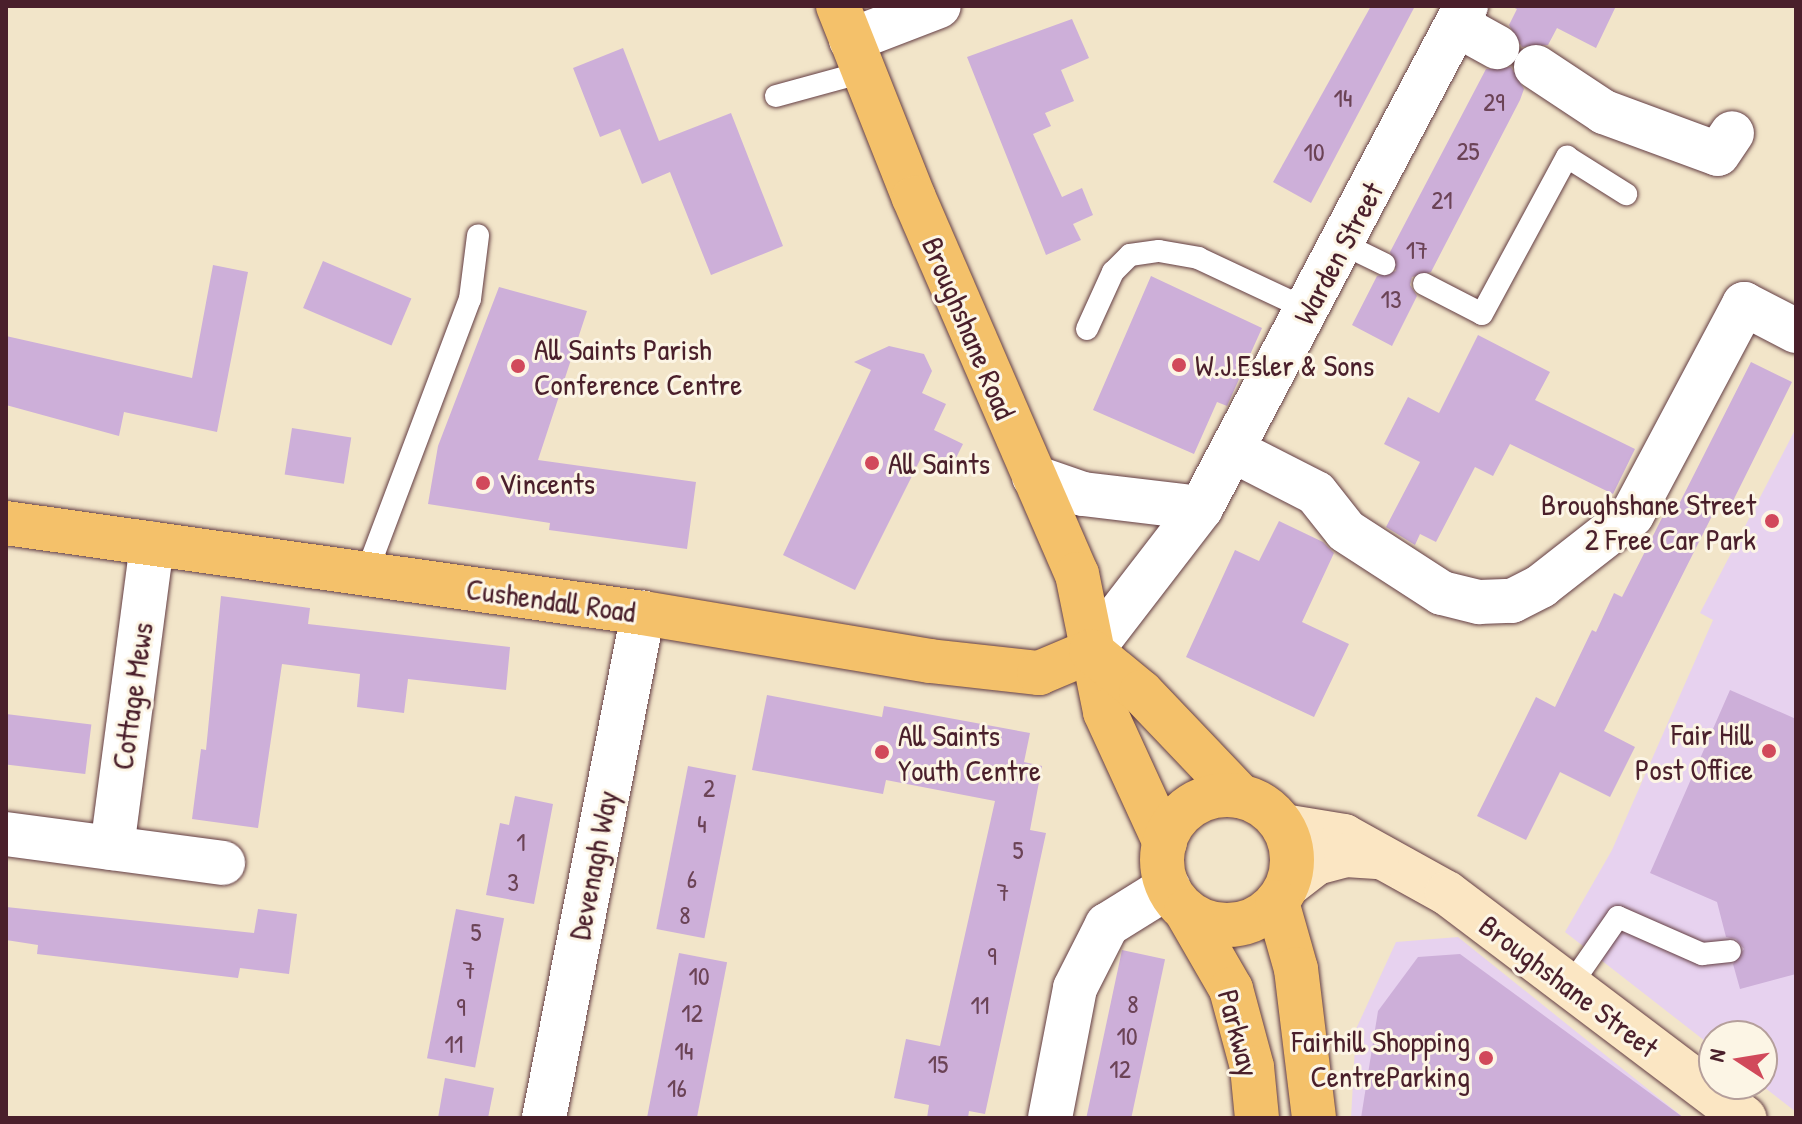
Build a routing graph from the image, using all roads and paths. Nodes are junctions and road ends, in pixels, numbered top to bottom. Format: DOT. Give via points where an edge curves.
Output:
graph roads {
  1 [pos="939,6"];
  2 [pos="1461,15"];
  3 [pos="851,39"];
  4 [pos="1497,47"];
  5 [pos="1536,67"];
  6 [pos="776,96"];
  7 [pos="1732,133"];
  8 [pos="1626,194"];
  9 [pos="478,236"];
  10 [pos="1343,244"];
  11 [pos="1384,264"];
  12 [pos="1424,284"];
  13 [pos="1309,310"];
  14 [pos="1087,329"];
  15 [pos="1796,331"];
  16 [pos="1234,451"];
  17 [pos="1034,477"];
  18 [pos="1201,508"];
  19 [pos="6,523"];
  20 [pos="152,544"];
  21 [pos="366,574"];
  22 [pos="643,613"];
  23 [pos="1091,651"];
  24 [pos="1240,796"];
  25 [pos="1283,826"];
  26 [pos="6,834"];
  27 [pos="1165,843"];
  28 [pos="112,848"];
  29 [pos="1391,858"];
  30 [pos="223,863"];
  31 [pos="1283,893"];
  32 [pos="1177,899"];
  33 [pos="1730,951"];
  34 [pos="1570,986"];
  35 [pos="544,1118"];
  36 [pos="1050,1118"];
  37 [pos="1257,1118"];
  38 [pos="1314,1118"];
  39 [pos="1744,1118"];
  1 -- 3 [label="street"];
  2 -- 4 [label="street"];
  2 -- 10 [label="street, Warden Street"];
  3 -- 6 [label="lane"];
  3 -- 17 [label="main road, Broughshane Road"];
  5 -- 7 [label="street" via="1604,112 1718,154"];
  8 -- 12 [label="lane" via="1567,157 1482,314"];
  9 -- 21 [label="lane" via="470,299"];
  10 -- 11 [label="lane"];
  10 -- 13 [label="street, Warden Street"];
  13 -- 14 [label="lane" via="1198,258 1159,251 1130,255 1113,272"];
  13 -- 16 [label="street, Warden Street"];
  15 -- 16 [label="street" via="1744,304 1632,515 1541,586 1512,601 1479,602 1442,593 1346,531 1316,493"];
  16 -- 18 [label="street, Warden Street"];
  17 -- 18 [label="street" via="1083,494"];
  17 -- 23 [label="main road, Broughshane Road" via="1077,574"];
  18 -- 23 [label="street, Warden Street"];
  19 -- 20 [label="main road, Cushendall Road"];
  20 -- 21 [label="main road, Cushendall Road"];
  20 -- 28 [label="street, Cottage Mews"];
  21 -- 22 [label="main road, Cushendall Road"];
  22 -- 23 [label="main road, Cushendall Road" via="930,661 1039,673"];
  22 -- 35 [label="street, Devenagh Way"];
  23 -- 24 [label="main road" via="1141,692"];
  23 -- 27 [label="main road, Broughshane Road" via="1105,712"];
  24 -- 25 [label="main road" via="1271,812"];
  24 -- 27 [label="main road" via="1203,800 1186,810"];
  25 -- 29 [label="street, Broughshane Street" via="1344,836"];
  25 -- 31 [label="main road" via="1292,865"];
  26 -- 28 [label="street"];
  27 -- 32 [label="main road" via="1162,862"];
  28 -- 30 [label="street"];
  29 -- 31 [label="street, Broughshane Street" via="1346,855 1316,863"];
  29 -- 34 [label="street, Broughshane Street" via="1447,893"];
  31 -- 32 [label="main road" via="1243,924 1223,925"];
  31 -- 38 [label="main road, Parkway"];
  32 -- 36 [label="street" via="1107,925 1075,988"];
  32 -- 37 [label="main road, Parkway" via="1231,989 1252,1067"];
  33 -- 34 [label="lane" via="1702,954 1618,917"];
  34 -- 39 [label="street, Broughshane Street"];
}
